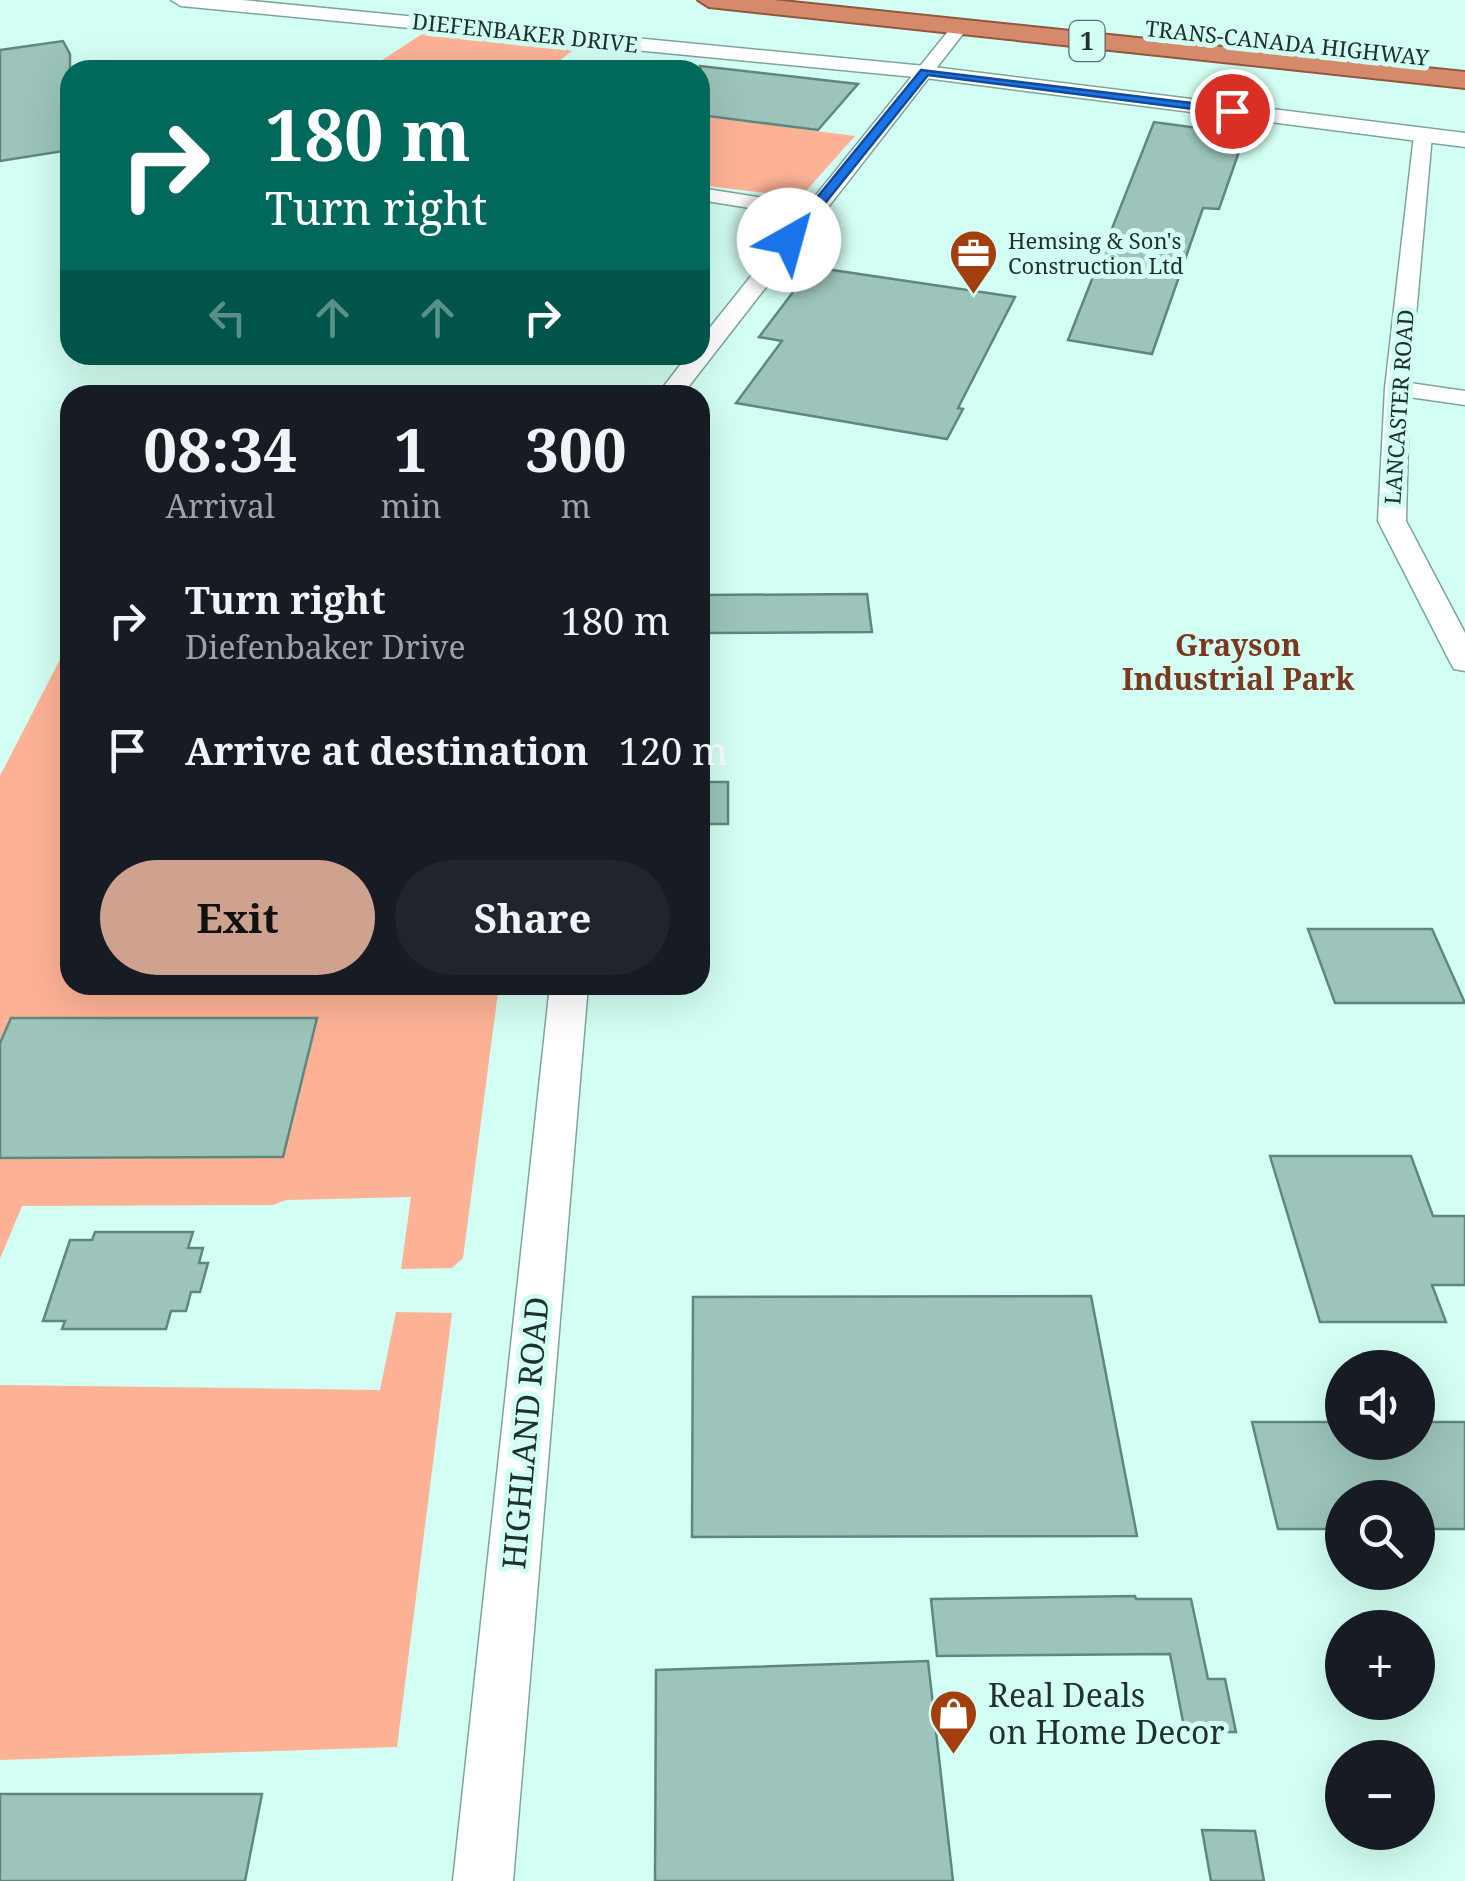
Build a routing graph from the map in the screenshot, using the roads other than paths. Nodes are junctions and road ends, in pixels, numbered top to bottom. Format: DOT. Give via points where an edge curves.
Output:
graph roads {
  1 [pos="181,0"];
  2 [pos="709,0"];
  3 [pos="870,0"];
  4 [pos="960,27"];
  5 [pos="1465,61"];
  6 [pos="925,72"];
  7 [pos="1465,80"];
  8 [pos="1423,135"];
  9 [pos="1465,140"];
  10 [pos="710,196"];
  11 [pos="811,212"];
  12 [pos="710,342"];
  13 [pos="692,365"];
  14 [pos="677,385"];
  15 [pos="1397,388"];
  16 [pos="1465,398"];
  17 [pos="1465,662"];
  18 [pos="568,995"];
  19 [pos="483,1881"];
  1 -- 6 [label="street, DIEFENBAKER DRIVE"];
  2 -- 4 [label="highway, TRANS-CANADA HIGHWAY / 1"];
  3 -- 5 [label="highway, TRANS-CANADA HIGHWAY / 1"];
  4 -- 6 [label="street"];
  4 -- 7 [label="highway, TRANS-CANADA HIGHWAY / 1"];
  6 -- 8 [label="street, DIEFENBAKER DRIVE"];
  6 -- 11 [label="street"];
  8 -- 9 [label="street, DIEFENBAKER DRIVE"];
  8 -- 15 [label="street, LANCASTER ROAD"];
  10 -- 11 [label="street"];
  11 -- 12 [label="street"];
  13 -- 14 [label="street"];
  15 -- 16 [label="street"];
  15 -- 17 [label="street, LANCASTER ROAD" via="1392,521"];
  18 -- 19 [label="street, HIGHLAND ROAD"];
}
